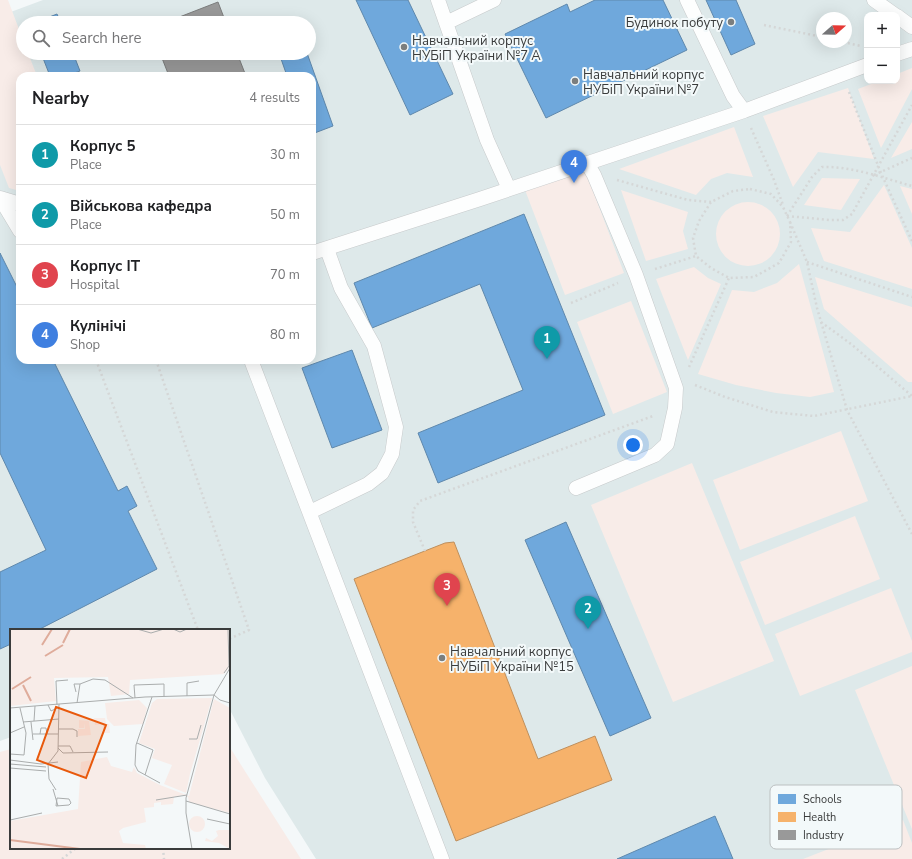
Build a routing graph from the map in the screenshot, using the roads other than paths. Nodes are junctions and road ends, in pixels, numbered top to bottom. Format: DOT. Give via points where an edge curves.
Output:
graph roads {
  1 [pos="438,0"];
  2 [pos="494,0"];
  3 [pos="687,0"];
  4 [pos="874,0"];
  5 [pos="890,12"];
  6 [pos="900,19"];
  7 [pos="446,24"];
  8 [pos="912,27"];
  9 [pos="912,49"];
  10 [pos="900,53"];
  11 [pos="864,67"];
  12 [pos="744,111"];
  13 [pos="590,169"];
  14 [pos="509,189"];
  15 [pos="16,203"];
  16 [pos="16,224"];
  17 [pos="327,249"];
  18 [pos="316,253"];
  19 [pos="253,364"];
  20 [pos="576,488"];
  21 [pos="310,512"];
  22 [pos="442,859"];
  1 -- 7 [label="lane"];
  2 -- 7 [label="lane"];
  3 -- 12 [label="lane" via="733,96"];
  4 -- 5 [label="lane"];
  6 -- 8 [label="lane"];
  7 -- 14 [label="lane" via="487,140"];
  9 -- 10 [label="lane"];
  11 -- 12 [label="lane"];
  12 -- 13 [label="lane"];
  13 -- 14 [label="lane"];
  13 -- 20 [label="lane" via="679,384 667,444 655,455"];
  14 -- 17 [label="lane"];
  15 -- 16 [label="lane" via="0,198"];
  17 -- 18 [label="lane"];
  17 -- 21 [label="lane" via="341,288 374,346 396,427 392,454 382,473 368,484"];
  19 -- 21 [label="lane"];
  21 -- 22 [label="lane"];
}
